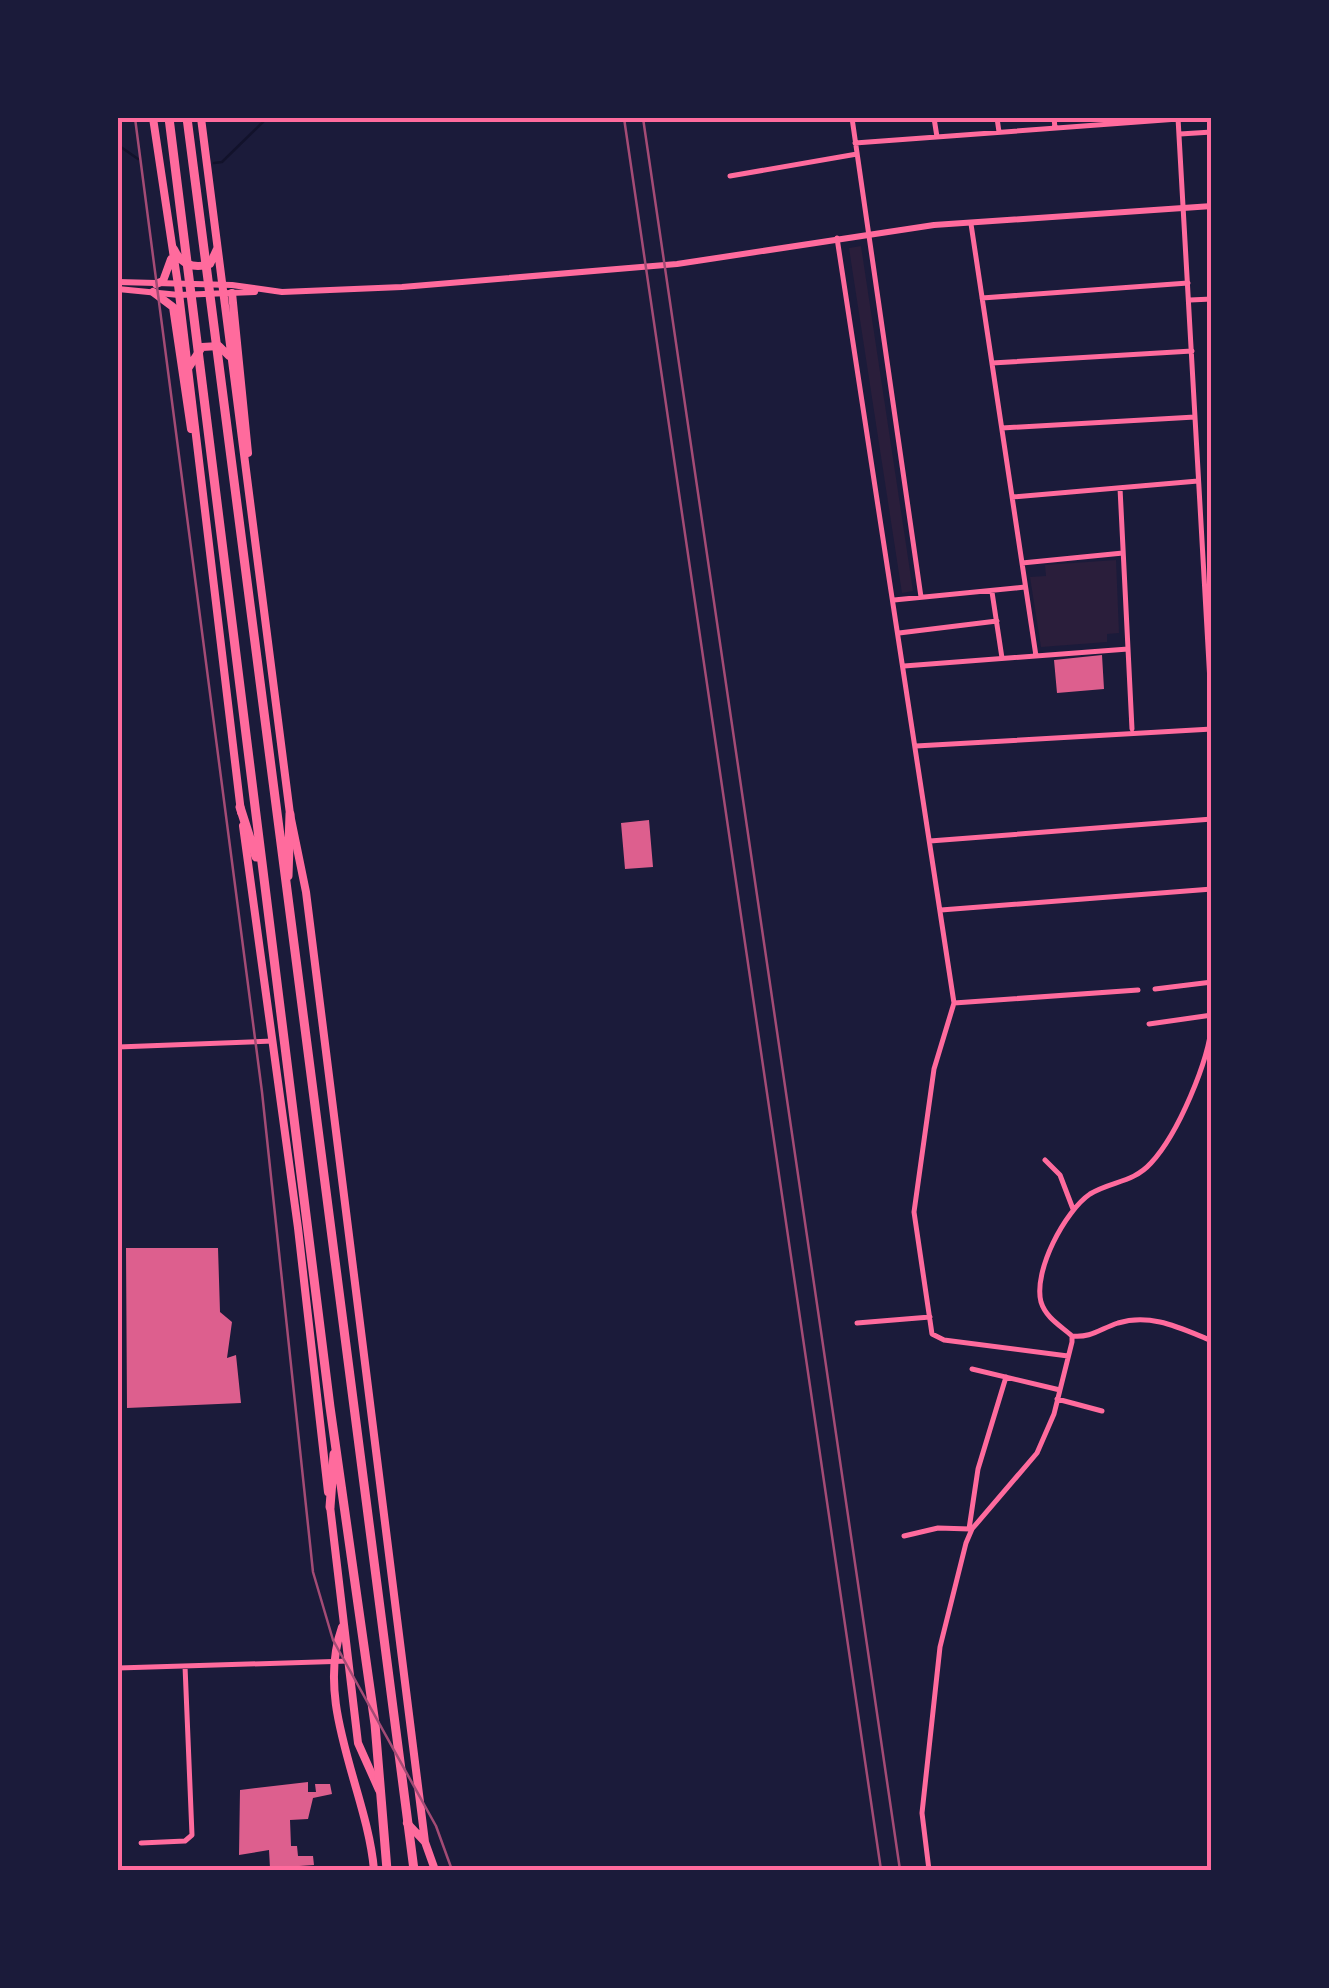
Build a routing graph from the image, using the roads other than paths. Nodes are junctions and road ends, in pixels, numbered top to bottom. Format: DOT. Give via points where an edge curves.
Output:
graph roads {
  1 [pos="153,118"];
  2 [pos="169,118"];
  3 [pos="187,118"];
  4 [pos="201,118"];
  5 [pos="852,118"];
  6 [pos="934,118"];
  7 [pos="997,118"];
  8 [pos="1054,118"];
  9 [pos="1178,118"];
  10 [pos="1117,120"];
  11 [pos="1055,128"];
  12 [pos="999,132"];
  13 [pos="1212,132"];
  14 [pos="1179,134"];
  15 [pos="937,136"];
  16 [pos="855,142"];
  17 [pos="857,154"];
  18 [pos="730,176"];
  19 [pos="1212,206"];
  20 [pos="1184,208"];
  21 [pos="970,223"];
  22 [pos="868,233"];
  23 [pos="837,238"];
  24 [pos="172,245"];
  25 [pos="219,245"];
  26 [pos="1188,284"];
  27 [pos="118,285"];
  28 [pos="155,288"];
  29 [pos="179,290"];
  30 [pos="227,290"];
  31 [pos="982,298"];
  32 [pos="1212,298"];
  33 [pos="1189,300"];
  34 [pos="1192,350"];
  35 [pos="232,363"];
  36 [pos="992,363"];
  37 [pos="188,371"];
  38 [pos="1195,417"];
  39 [pos="1002,428"];
  40 [pos="196,442"];
  41 [pos="1198,481"];
  42 [pos="1120,488"];
  43 [pos="1012,497"];
  44 [pos="250,502"];
  45 [pos="1123,553"];
  46 [pos="1022,562"];
  47 [pos="1203,569"];
  48 [pos="1212,569"];
  49 [pos="1025,588"];
  50 [pos="992,591"];
  51 [pos="921,596"];
  52 [pos="894,600"];
  53 [pos="996,621"];
  54 [pos="898,633"];
  55 [pos="1128,649"];
  56 [pos="1036,656"];
  57 [pos="1002,658"];
  58 [pos="1210,662"];
  59 [pos="904,666"];
  60 [pos="1212,717"];
  61 [pos="1212,728"];
  62 [pos="1132,731"];
  63 [pos="916,746"];
  64 [pos="240,806"];
  65 [pos="290,814"];
  66 [pos="1212,819"];
  67 [pos="930,841"];
  68 [pos="262,878"];
  69 [pos="1212,889"];
  70 [pos="287,898"];
  71 [pos="941,910"];
  72 [pos="1212,982"];
  73 [pos="1156,989"];
  74 [pos="1138,990"];
  75 [pos="954,1002"];
  76 [pos="1212,1019"];
  77 [pos="1148,1024"];
  78 [pos="273,1041"];
  79 [pos="118,1047"];
  80 [pos="1046,1160"];
  81 [pos="1073,1208"];
  82 [pos="930,1317"];
  83 [pos="857,1324"];
  84 [pos="1072,1336"];
  85 [pos="1210,1340"];
  86 [pos="1068,1356"];
  87 [pos="972,1369"];
  88 [pos="1006,1377"];
  89 [pos="1060,1390"];
  90 [pos="1057,1399"];
  91 [pos="1102,1411"];
  92 [pos="335,1439"];
  93 [pos="330,1506"];
  94 [pos="970,1529"];
  95 [pos="904,1536"];
  96 [pos="344,1621"];
  97 [pos="331,1659"];
  98 [pos="349,1661"];
  99 [pos="184,1666"];
  100 [pos="118,1668"];
  101 [pos="381,1793"];
  102 [pos="407,1823"];
  103 [pos="426,1842"];
  104 [pos="141,1844"];
  105 [pos="374,1870"];
  106 [pos="387,1870"];
  107 [pos="414,1870"];
  108 [pos="436,1870"];
  109 [pos="928,1870"];
  1 -- 24 [label="main road"];
  2 -- 68 [label="highway"];
  3 -- 70 [label="highway"];
  4 -- 25 [label="main road"];
  5 -- 16 [label="street"];
  6 -- 15 [label="street"];
  7 -- 12 [label="street"];
  8 -- 11 [label="street"];
  9 -- 10 [label="street"];
  9 -- 14 [label="street"];
  10 -- 11 [label="street"];
  11 -- 12 [label="street"];
  12 -- 15 [label="street"];
  13 -- 14 [label="street"];
  14 -- 20 [label="street"];
  15 -- 16 [label="street"];
  16 -- 17 [label="street"];
  17 -- 18 [label="street"];
  17 -- 22 [label="street"];
  19 -- 20 [label="street"];
  20 -- 21 [label="street"];
  20 -- 26 [label="street"];
  21 -- 22 [label="street"];
  21 -- 31 [label="street"];
  22 -- 23 [label="street"];
  22 -- 51 [label="street"];
  23 -- 30 [label="street" via="678,264 402,287"];
  23 -- 52 [label="street"];
  24 -- 25 [label="main road" via="182,261 200,267 210,264"];
  24 -- 28 [label="main road" via="168,272"];
  24 -- 29 [label="main road"];
  25 -- 30 [label="main road"];
  26 -- 31 [label="street"];
  26 -- 33 [label="street"];
  27 -- 28 [label="street"];
  28 -- 29 [label="street"];
  28 -- 40 [label="main road" via="173,308"];
  29 -- 30 [label="street"];
  29 -- 37 [label="main road"];
  30 -- 35 [label="main road"];
  30 -- 44 [label="main road" via="248,429"];
  31 -- 36 [label="street"];
  32 -- 33 [label="street"];
  33 -- 34 [label="street"];
  34 -- 36 [label="street"];
  34 -- 38 [label="street"];
  35 -- 37 [label="main road" via="219,346 209,345 194,354"];
  35 -- 44 [label="main road"];
  36 -- 39 [label="street"];
  37 -- 40 [label="main road"];
  38 -- 39 [label="street"];
  38 -- 41 [label="street"];
  39 -- 43 [label="street"];
  40 -- 64 [label="main road"];
  41 -- 42 [label="street"];
  41 -- 47 [label="street"];
  42 -- 43 [label="street"];
  42 -- 45 [label="street"];
  43 -- 46 [label="street"];
  44 -- 65 [label="main road"];
  45 -- 46 [label="street"];
  45 -- 55 [label="street"];
  46 -- 49 [label="street"];
  47 -- 48 [label="street"];
  47 -- 58 [label="street"];
  49 -- 50 [label="street"];
  49 -- 56 [label="street"];
  50 -- 51 [label="street"];
  50 -- 53 [label="street"];
  51 -- 52 [label="street"];
  52 -- 54 [label="street"];
  53 -- 54 [label="street"];
  53 -- 57 [label="street"];
  54 -- 59 [label="street"];
  55 -- 56 [label="street"];
  55 -- 62 [label="street"];
  56 -- 57 [label="street"];
  57 -- 59 [label="street"];
  58 -- 60 [label="street"];
  59 -- 63 [label="street"];
  61 -- 62 [label="street"];
  62 -- 63 [label="street"];
  63 -- 67 [label="street"];
  64 -- 68 [label="highway"];
  64 -- 78 [label="main road"];
  65 -- 70 [label="highway"];
  65 -- 103 [label="main road" via="306,892"];
  66 -- 67 [label="street"];
  67 -- 71 [label="street"];
  68 -- 92 [label="highway"];
  69 -- 71 [label="street"];
  70 -- 102 [label="highway"];
  71 -- 75 [label="street"];
  72 -- 73 [label="street"];
  74 -- 75 [label="street"];
  75 -- 82 [label="street" via="932,1081 914,1212"];
  76 -- 77 [label="street"];
  76 -- 81 [label="street" via="1204,1058 1154,1160 1134,1178 1098,1190"];
  78 -- 79 [label="street"];
  78 -- 93 [label="main road"];
  80 -- 81 [label="street"];
  81 -- 84 [label="street" via="1054,1242 1040,1291 1049,1316"];
  82 -- 83 [label="street"];
  82 -- 86 [label="street" via="932,1334 944,1340"];
  84 -- 85 [label="street" via="1153,1320"];
  84 -- 86 [label="street"];
  86 -- 89 [label="street"];
  87 -- 88 [label="street"];
  88 -- 89 [label="street"];
  88 -- 94 [label="street" via="978,1470"];
  89 -- 90 [label="street"];
  90 -- 91 [label="street"];
  90 -- 94 [label="street" via="1028,1467"];
  92 -- 93 [label="highway"];
  92 -- 101 [label="highway"];
  93 -- 96 [label="main road"];
  94 -- 95 [label="street"];
  94 -- 109 [label="street" via="940,1647 922,1814"];
  96 -- 97 [label="main road"];
  96 -- 98 [label="main road"];
  97 -- 98 [label="street"];
  97 -- 99 [label="street"];
  97 -- 105 [label="main road"];
  98 -- 101 [label="main road" via="358,1744"];
  99 -- 100 [label="street"];
  99 -- 104 [label="street" via="192,1836"];
  101 -- 106 [label="highway"];
  102 -- 103 [label="main road"];
  102 -- 107 [label="highway"];
  103 -- 108 [label="main road"];
}
